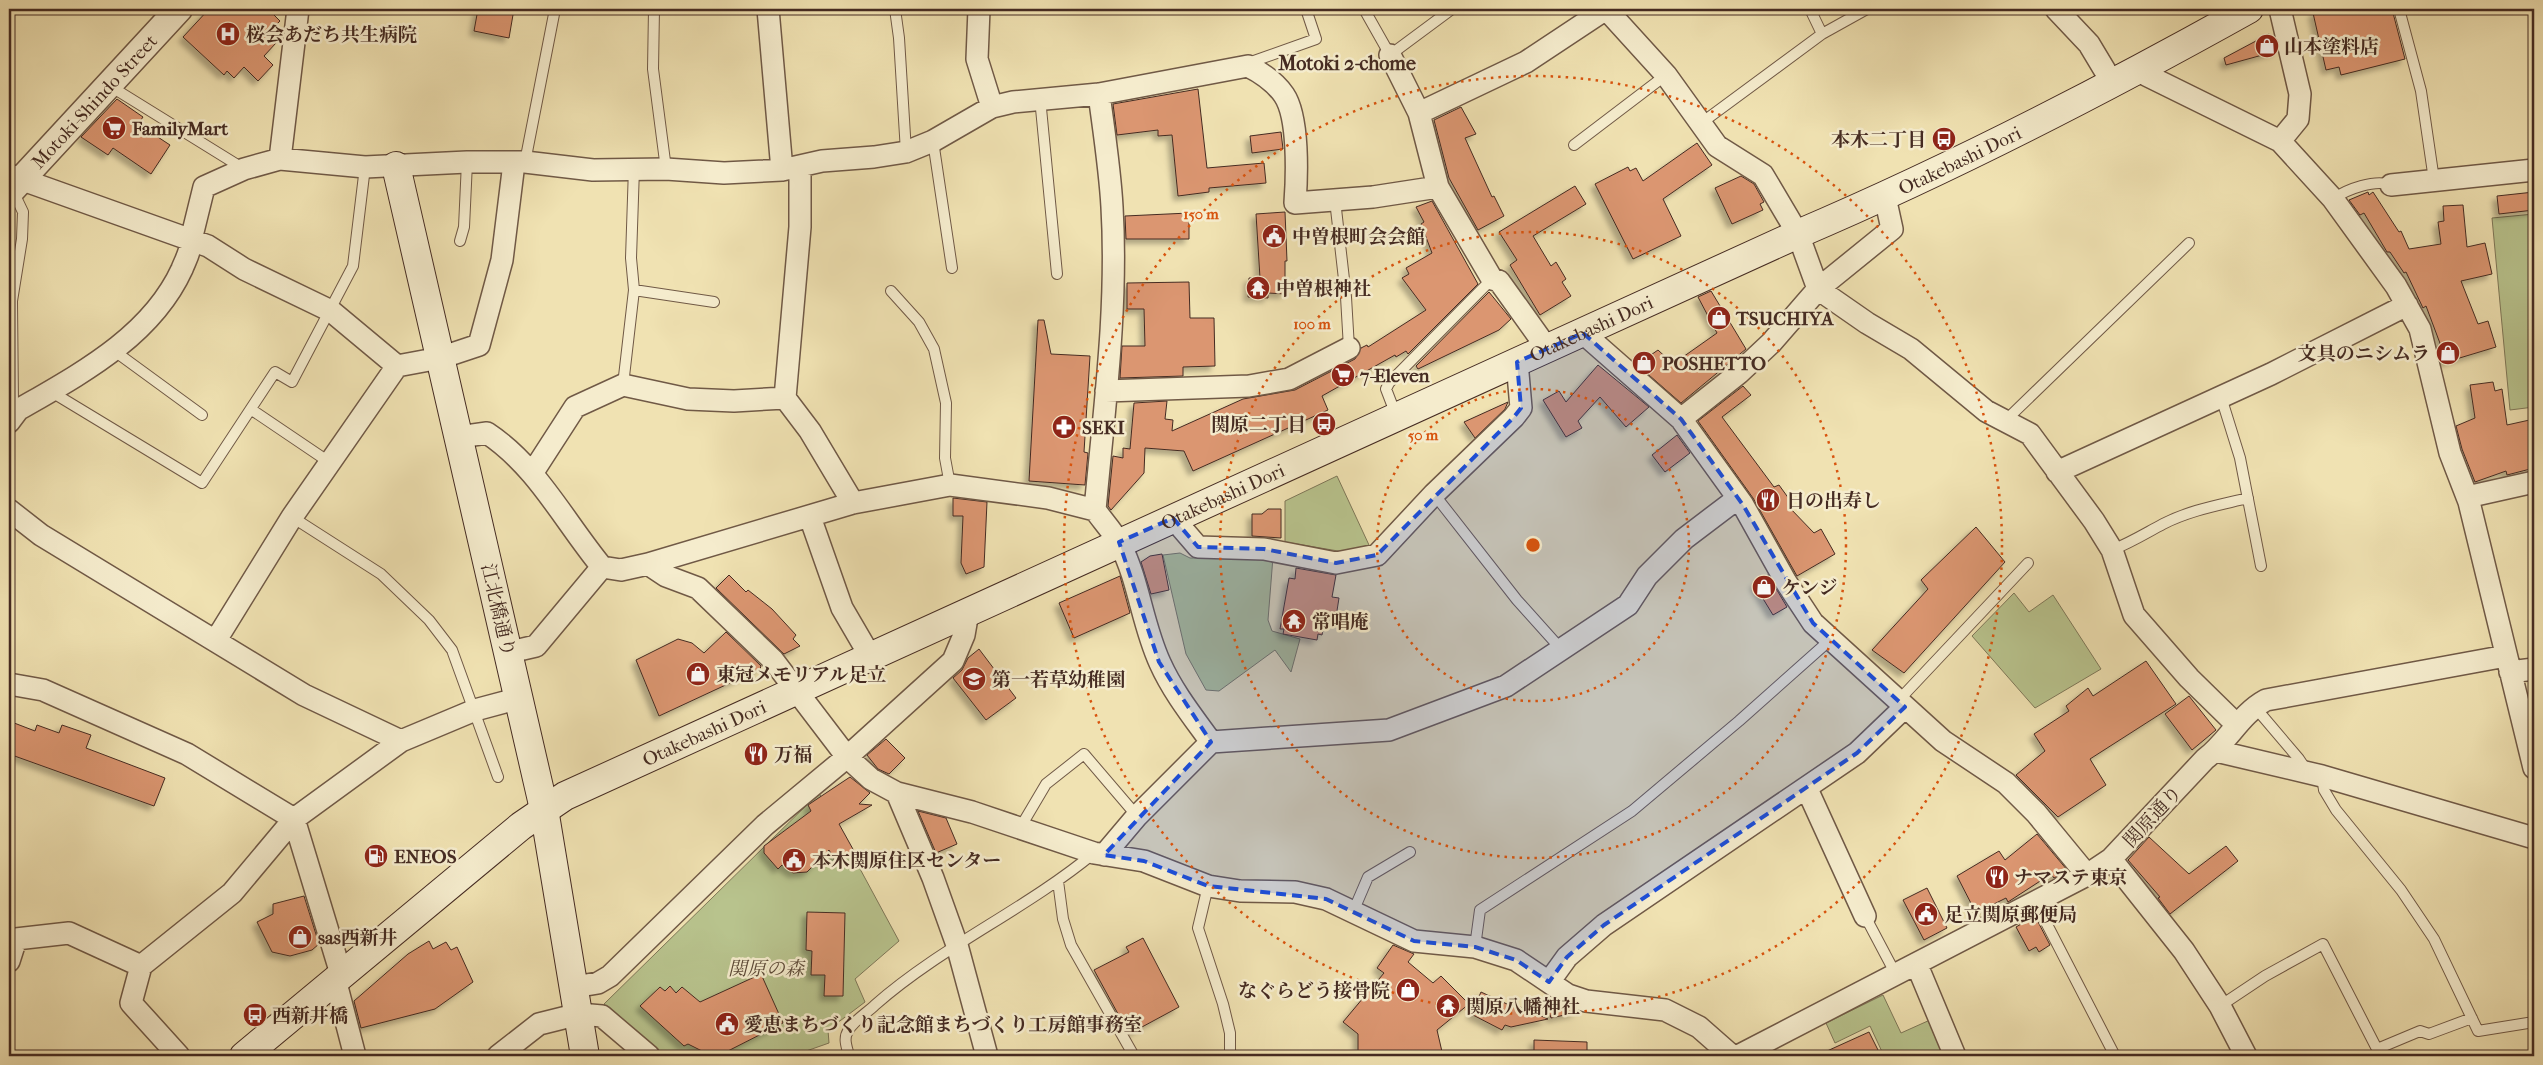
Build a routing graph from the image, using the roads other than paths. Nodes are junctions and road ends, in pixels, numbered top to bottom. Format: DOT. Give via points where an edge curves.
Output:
graph roads {
  1 [pos="179,9"];
  2 [pos="298,9"];
  3 [pos="555,9"];
  4 [pos="654,9"];
  5 [pos="768,9"];
  6 [pos="895,9"];
  7 [pos="979,9"];
  8 [pos="1306,9"];
  9 [pos="1364,9"];
  10 [pos="1452,9"];
  11 [pos="1606,9"];
  12 [pos="1810,9"];
  13 [pos="1867,9"];
  14 [pos="2056,9"];
  15 [pos="2249,9"];
  16 [pos="2280,9"];
  17 [pos="2399,9"];
  18 [pos="1822,34"];
  19 [pos="1390,55"];
  20 [pos="1248,66"];
  21 [pos="2138,71"];
  22 [pos="1666,75"];
  23 [pos="2113,84"];
  24 [pos="109,85"];
  25 [pos="1099,94"];
  26 [pos="1040,98"];
  27 [pos="992,107"];
  28 [pos="1419,113"];
  29 [pos="1700,124"];
  30 [pos="933,141"];
  31 [pos="2280,142"];
  32 [pos="1574,145"];
  33 [pos="906,152"];
  34 [pos="280,159"];
  35 [pos="467,162"];
  36 [pos="519,163"];
  37 [pos="396,166"];
  38 [pos="365,167"];
  39 [pos="634,168"];
  40 [pos="791,168"];
  41 [pos="244,169"];
  42 [pos="666,169"];
  43 [pos="2534,170"];
  44 [pos="2434,180"];
  45 [pos="13,184"];
  46 [pos="2391,185"];
  47 [pos="1438,186"];
  48 [pos="1885,197"];
  49 [pos="2333,199"];
  50 [pos="1336,200"];
  51 [pos="1798,234"];
  52 [pos="191,240"];
  53 [pos="460,241"];
  54 [pos="2189,243"];
  55 [pos="952,268"];
  56 [pos="1057,274"];
  57 [pos="1492,279"];
  58 [pos="1818,289"];
  59 [pos="634,290"];
  60 [pos="891,291"];
  61 [pos="714,302"];
  62 [pos="2407,305"];
  63 [pos="331,311"];
  64 [pos="1582,333"];
  65 [pos="1349,348"];
  66 [pos="1547,348"];
  67 [pos="113,350"];
  68 [pos="440,358"];
  69 [pos="1517,362"];
  70 [pos="397,366"];
  71 [pos="623,385"];
  72 [pos="50,391"];
  73 [pos="1106,391"];
  74 [pos="2221,397"];
  75 [pos="785,398"];
  76 [pos="252,410"];
  77 [pos="202,415"];
  78 [pos="13,416"];
  79 [pos="1397,416"];
  80 [pos="1681,419"];
  81 [pos="2005,421"];
  82 [pos="459,437"];
  83 [pos="329,462"];
  84 [pos="533,472"];
  85 [pos="2057,472"];
  86 [pos="2534,482"];
  87 [pos="950,485"];
  88 [pos="1434,494"];
  89 [pos="2467,497"];
  90 [pos="1738,498"];
  91 [pos="2248,498"];
  92 [pos="853,503"];
  93 [pos="9,510"];
  94 [pos="1095,510"];
  95 [pos="292,517"];
  96 [pos="810,517"];
  97 [pos="1172,518"];
  98 [pos="1119,542"];
  99 [pos="2112,550"];
  100 [pos="2028,563"];
  101 [pos="648,564"];
  102 [pos="2261,566"];
  103 [pos="602,567"];
  104 [pos="968,612"];
  105 [pos="216,640"];
  106 [pos="1830,640"];
  107 [pos="1561,649"];
  108 [pos="510,652"];
  109 [pos="870,656"];
  110 [pos="2508,664"];
  111 [pos="2534,669"];
  112 [pos="9,684"];
  113 [pos="796,691"];
  114 [pos="520,698"];
  115 [pos="1901,704"];
  116 [pos="2254,706"];
  117 [pos="475,710"];
  118 [pos="2237,725"];
  119 [pos="401,741"];
  120 [pos="1211,742"];
  121 [pos="2216,751"];
  122 [pos="847,757"];
  123 [pos="2534,768"];
  124 [pos="2315,775"];
  125 [pos="498,777"];
  126 [pos="1807,789"];
  127 [pos="896,793"];
  128 [pos="544,809"];
  129 [pos="1138,816"];
  130 [pos="294,819"];
  131 [pos="1020,828"];
  132 [pos="2534,838"];
  133 [pos="1410,852"];
  134 [pos="1099,854"];
  135 [pos="2111,859"];
  136 [pos="2087,875"];
  137 [pos="1058,881"];
  138 [pos="1208,886"];
  139 [pos="2036,903"];
  140 [pos="1353,912"];
  141 [pos="1865,916"];
  142 [pos="957,945"];
  143 [pos="1475,947"];
  144 [pos="9,961"];
  145 [pos="1917,965"];
  146 [pos="141,966"];
  147 [pos="1893,969"];
  148 [pos="338,977"];
  149 [pos="1549,982"];
  150 [pos="574,987"];
  151 [pos="2220,1006"];
  152 [pos="579,1014"];
  153 [pos="2472,1018"];
  154 [pos="2534,1022"];
  155 [pos="179,1056"];
  156 [pos="244,1056"];
  157 [pos="355,1056"];
  158 [pos="498,1056"];
  159 [pos="585,1056"];
  160 [pos="649,1056"];
  161 [pos="849,1056"];
  162 [pos="987,1056"];
  163 [pos="1134,1056"];
  164 [pos="1230,1056"];
  165 [pos="1732,1056"];
  166 [pos="1738,1056"];
  167 [pos="1955,1056"];
  168 [pos="2115,1056"];
  169 [pos="2246,1056"];
  1 -- 24 [label="street, Motoki-Shindo Street"];
  2 -- 34 [label="street"];
  3 -- 36 [label="lane"];
  4 -- 42 [label="lane" via="653,69"];
  5 -- 40 [label="street"];
  6 -- 33 [label="lane" via="900,38"];
  7 -- 27 [label="street" via="977,60"];
  8 -- 20 [label="lane" via="1316,39"];
  9 -- 19 [label="lane"];
  10 -- 19 [label="lane"];
  11 -- 22 [label="street"];
  11 -- 28 [label="street" via="1526,62"];
  12 -- 18 [label="lane"];
  13 -- 18 [label="lane"];
  14 -- 23 [label="street" via="2089,44"];
  15 -- 21 [label="main road, Otakebashi Dori"];
  16 -- 31 [label="street" via="2300,94 2298,119"];
  17 -- 44 [label="lane" via="2421,91"];
  18 -- 29 [label="lane"];
  19 -- 28 [label="street"];
  20 -- 25 [label="street"];
  20 -- 50 [label="street" via="1263,74 1285,96 1297,156 1295,203"];
  21 -- 23 [label="main road, Otakebashi Dori"];
  21 -- 31 [label="street"];
  22 -- 29 [label="street"];
  22 -- 32 [label="lane"];
  23 -- 48 [label="main road, Otakebashi Dori"];
  24 -- 41 [label="lane"];
  24 -- 45 [label="street, Motoki-Shindo Street"];
  25 -- 26 [label="street"];
  25 -- 73 [label="street" via="1112,207 1112,286"];
  26 -- 27 [label="street"];
  26 -- 56 [label="lane"];
  27 -- 30 [label="street"];
  28 -- 47 [label="street"];
  29 -- 51 [label="street" via="1717,146 1763,175"];
  30 -- 33 [label="street"];
  30 -- 55 [label="lane"];
  31 -- 49 [label="street"];
  33 -- 40 [label="street" via="822,161"];
  34 -- 38 [label="street"];
  34 -- 41 [label="street"];
  35 -- 36 [label="street"];
  35 -- 37 [label="street"];
  35 -- 53 [label="lane" via="464,227"];
  36 -- 39 [label="street" via="593,170"];
  36 -- 68 [label="street" via="502,260 480,345"];
  37 -- 38 [label="street"];
  37 -- 68 [label="main road, 江北橋通り"];
  38 -- 63 [label="lane" via="353,266"];
  39 -- 42 [label="street"];
  39 -- 59 [label="lane" via="631,258"];
  40 -- 42 [label="street" via="724,173"];
  40 -- 75 [label="street" via="800,228"];
  41 -- 52 [label="street" via="204,187"];
  43 -- 44 [label="street"];
  44 -- 46 [label="street"];
  45 -- 52 [label="street"];
  45 -- 78 [label="lane" via="23,212 12,301"];
  46 -- 49 [label="lane" via="2369,185"];
  47 -- 50 [label="street"];
  47 -- 57 [label="street"];
  48 -- 51 [label="main road, Otakebashi Dori"];
  48 -- 58 [label="street" via="1892,229"];
  49 -- 62 [label="street"];
  50 -- 65 [label="lane"];
  51 -- 58 [label="street"];
  51 -- 64 [label="main road, Otakebashi Dori"];
  52 -- 63 [label="street"];
  52 -- 67 [label="street" via="191,248 172,289 145,323"];
  54 -- 81 [label="lane"];
  57 -- 66 [label="street" via="1499,281"];
  57 -- 79 [label="lane" via="1389,383 1386,389"];
  58 -- 80 [label="street" via="1771,343"];
  58 -- 81 [label="street" via="1911,348 1986,411"];
  59 -- 61 [label="lane"];
  59 -- 71 [label="lane"];
  60 -- 87 [label="lane" via="919,322 934,349 946,403 944,458"];
  62 -- 74 [label="street"];
  62 -- 89 [label="street" via="2420,329 2450,453"];
  63 -- 70 [label="street"];
  63 -- 76 [label="lane" via="292,382 275,372"];
  64 -- 66 [label="main road, Otakebashi Dori"];
  64 -- 80 [label="street"];
  65 -- 73 [label="street" via="1289,378 1249,386"];
  66 -- 69 [label="main road, Otakebashi Dori"];
  67 -- 72 [label="street"];
  67 -- 77 [label="lane"];
  68 -- 70 [label="street"];
  68 -- 82 [label="main road, 江北橋通り"];
  69 -- 79 [label="main road, Otakebashi Dori"];
  69 -- 88 [label="street" via="1521,408"];
  70 -- 83 [label="street"];
  71 -- 75 [label="street" via="688,399 734,402"];
  71 -- 84 [label="street" via="575,407"];
  72 -- 76 [label="lane" via="202,483"];
  72 -- 78 [label="street"];
  73 -- 94 [label="street"];
  74 -- 85 [label="street"];
  74 -- 91 [label="lane" via="2240,458"];
  75 -- 92 [label="street" via="810,431"];
  76 -- 83 [label="lane"];
  79 -- 97 [label="main road, Otakebashi Dori"];
  80 -- 90 [label="street"];
  81 -- 85 [label="street" via="2030,434"];
  82 -- 84 [label="street" via="487,433 505,444"];
  82 -- 108 [label="main road, 江北橋通り"];
  83 -- 95 [label="street"];
  84 -- 103 [label="street"];
  85 -- 99 [label="street"];
  86 -- 89 [label="street"];
  87 -- 92 [label="street"];
  87 -- 94 [label="street" via="1048,498"];
  88 -- 97 [label="street" via="1377,555 1336,563 1264,549 1198,547"];
  88 -- 107 [label="lane" via="1517,600"];
  89 -- 110 [label="street"];
  90 -- 106 [label="street" via="1786,582 1813,623"];
  90 -- 107 [label="street" via="1684,539 1647,576 1628,606"];
  91 -- 99 [label="lane" via="2196,511"];
  91 -- 102 [label="lane"];
  92 -- 96 [label="street"];
  93 -- 105 [label="street" via="41,535"];
  94 -- 98 [label="street"];
  95 -- 105 [label="street"];
  95 -- 117 [label="lane" via="381,574 429,620 452,650"];
  96 -- 101 [label="street"];
  96 -- 109 [label="street" via="842,608"];
  97 -- 98 [label="main road, Otakebashi Dori"];
  98 -- 104 [label="main road, Otakebashi Dori"];
  98 -- 120 [label="street" via="1160,662 1174,690"];
  99 -- 118 [label="street" via="2134,615 2189,678"];
  100 -- 115 [label="lane"];
  101 -- 103 [label="street" via="621,570"];
  101 -- 113 [label="street" via="666,576 698,588 773,660"];
  103 -- 108 [label="street" via="536,646"];
  104 -- 109 [label="main road, Otakebashi Dori"];
  104 -- 122 [label="street" via="964,635 953,661"];
  105 -- 119 [label="street" via="304,694"];
  106 -- 115 [label="street"];
  106 -- 143 [label="lane" via="1632,811 1480,910"];
  107 -- 120 [label="street" via="1506,686 1389,730"];
  108 -- 114 [label="main road, 江北橋通り"];
  109 -- 113 [label="main road, Otakebashi Dori"];
  110 -- 111 [label="street"];
  110 -- 116 [label="street" via="2266,700"];
  110 -- 123 [label="street"];
  112 -- 130 [label="street" via="43,690 187,754"];
  113 -- 122 [label="street"];
  113 -- 128 [label="main road, Otakebashi Dori" via="565,796"];
  114 -- 117 [label="street"];
  114 -- 128 [label="main road, 江北橋通り"];
  115 -- 126 [label="street" via="1857,753"];
  115 -- 136 [label="street" via="1943,741 2006,783 2036,813"];
  116 -- 118 [label="street, 関原通り"];
  116 -- 124 [label="lane"];
  117 -- 119 [label="street"];
  117 -- 125 [label="lane"];
  118 -- 121 [label="street, 関原通り"];
  119 -- 130 [label="street"];
  120 -- 129 [label="street"];
  121 -- 124 [label="street"];
  121 -- 135 [label="street, 関原通り"];
  122 -- 127 [label="street" via="871,779"];
  122 -- 150 [label="street" via="765,825 610,976 598,983"];
  124 -- 132 [label="street"];
  124 -- 153 [label="lane" via="2336,810 2400,890 2434,939"];
  126 -- 141 [label="street"];
  126 -- 149 [label="street" via="1604,925 1567,957"];
  127 -- 131 [label="street"];
  127 -- 142 [label="street" via="933,878"];
  128 -- 148 [label="main road, Otakebashi Dori"];
  128 -- 150 [label="main road, 江北橋通り"];
  129 -- 131 [label="lane" via="1084,754 1046,784"];
  129 -- 134 [label="street"];
  130 -- 146 [label="street" via="232,892"];
  130 -- 148 [label="street"];
  131 -- 134 [label="street"];
  133 -- 140 [label="lane" via="1368,877"];
  134 -- 137 [label="lane"];
  134 -- 138 [label="street" via="1144,861"];
  135 -- 136 [label="street, 関原通り"];
  135 -- 151 [label="street" via="2184,951"];
  136 -- 139 [label="street, 関原通り"];
  137 -- 142 [label="lane"];
  137 -- 163 [label="lane" via="1070,945"];
  138 -- 140 [label="street" via="1240,891 1295,892 1326,899"];
  138 -- 164 [label="lane" via="1198,928 1223,1004 1230,1033"];
  139 -- 145 [label="street, 関原通り"];
  139 -- 168 [label="lane"];
  140 -- 143 [label="street" via="1414,941"];
  141 -- 147 [label="lane"];
  142 -- 161 [label="lane" via="892,991 848,1030 844,1039"];
  142 -- 162 [label="street"];
  143 -- 149 [label="street" via="1516,960"];
  144 -- 146 [label="street" via="16,939 69,933"];
  145 -- 166 [label="street, 関原通り"];
  145 -- 167 [label="street"];
  146 -- 155 [label="street" via="131,1003"];
  148 -- 156 [label="main road, Otakebashi Dori"];
  148 -- 157 [label="street"];
  149 -- 165 [label="street" via="1568,995 1586,1001 1665,1010 1699,1027"];
  150 -- 152 [label="main road, 江北橋通り"];
  151 -- 153 [label="lane" via="2323,944 2377,1049 2420,1030 2429,1034"];
  151 -- 169 [label="street"];
  152 -- 158 [label="street" via="540,1024"];
  152 -- 159 [label="main road, 江北橋通り"];
  152 -- 160 [label="street" via="602,1016"];
  153 -- 154 [label="lane" via="2478,1031"];
}
